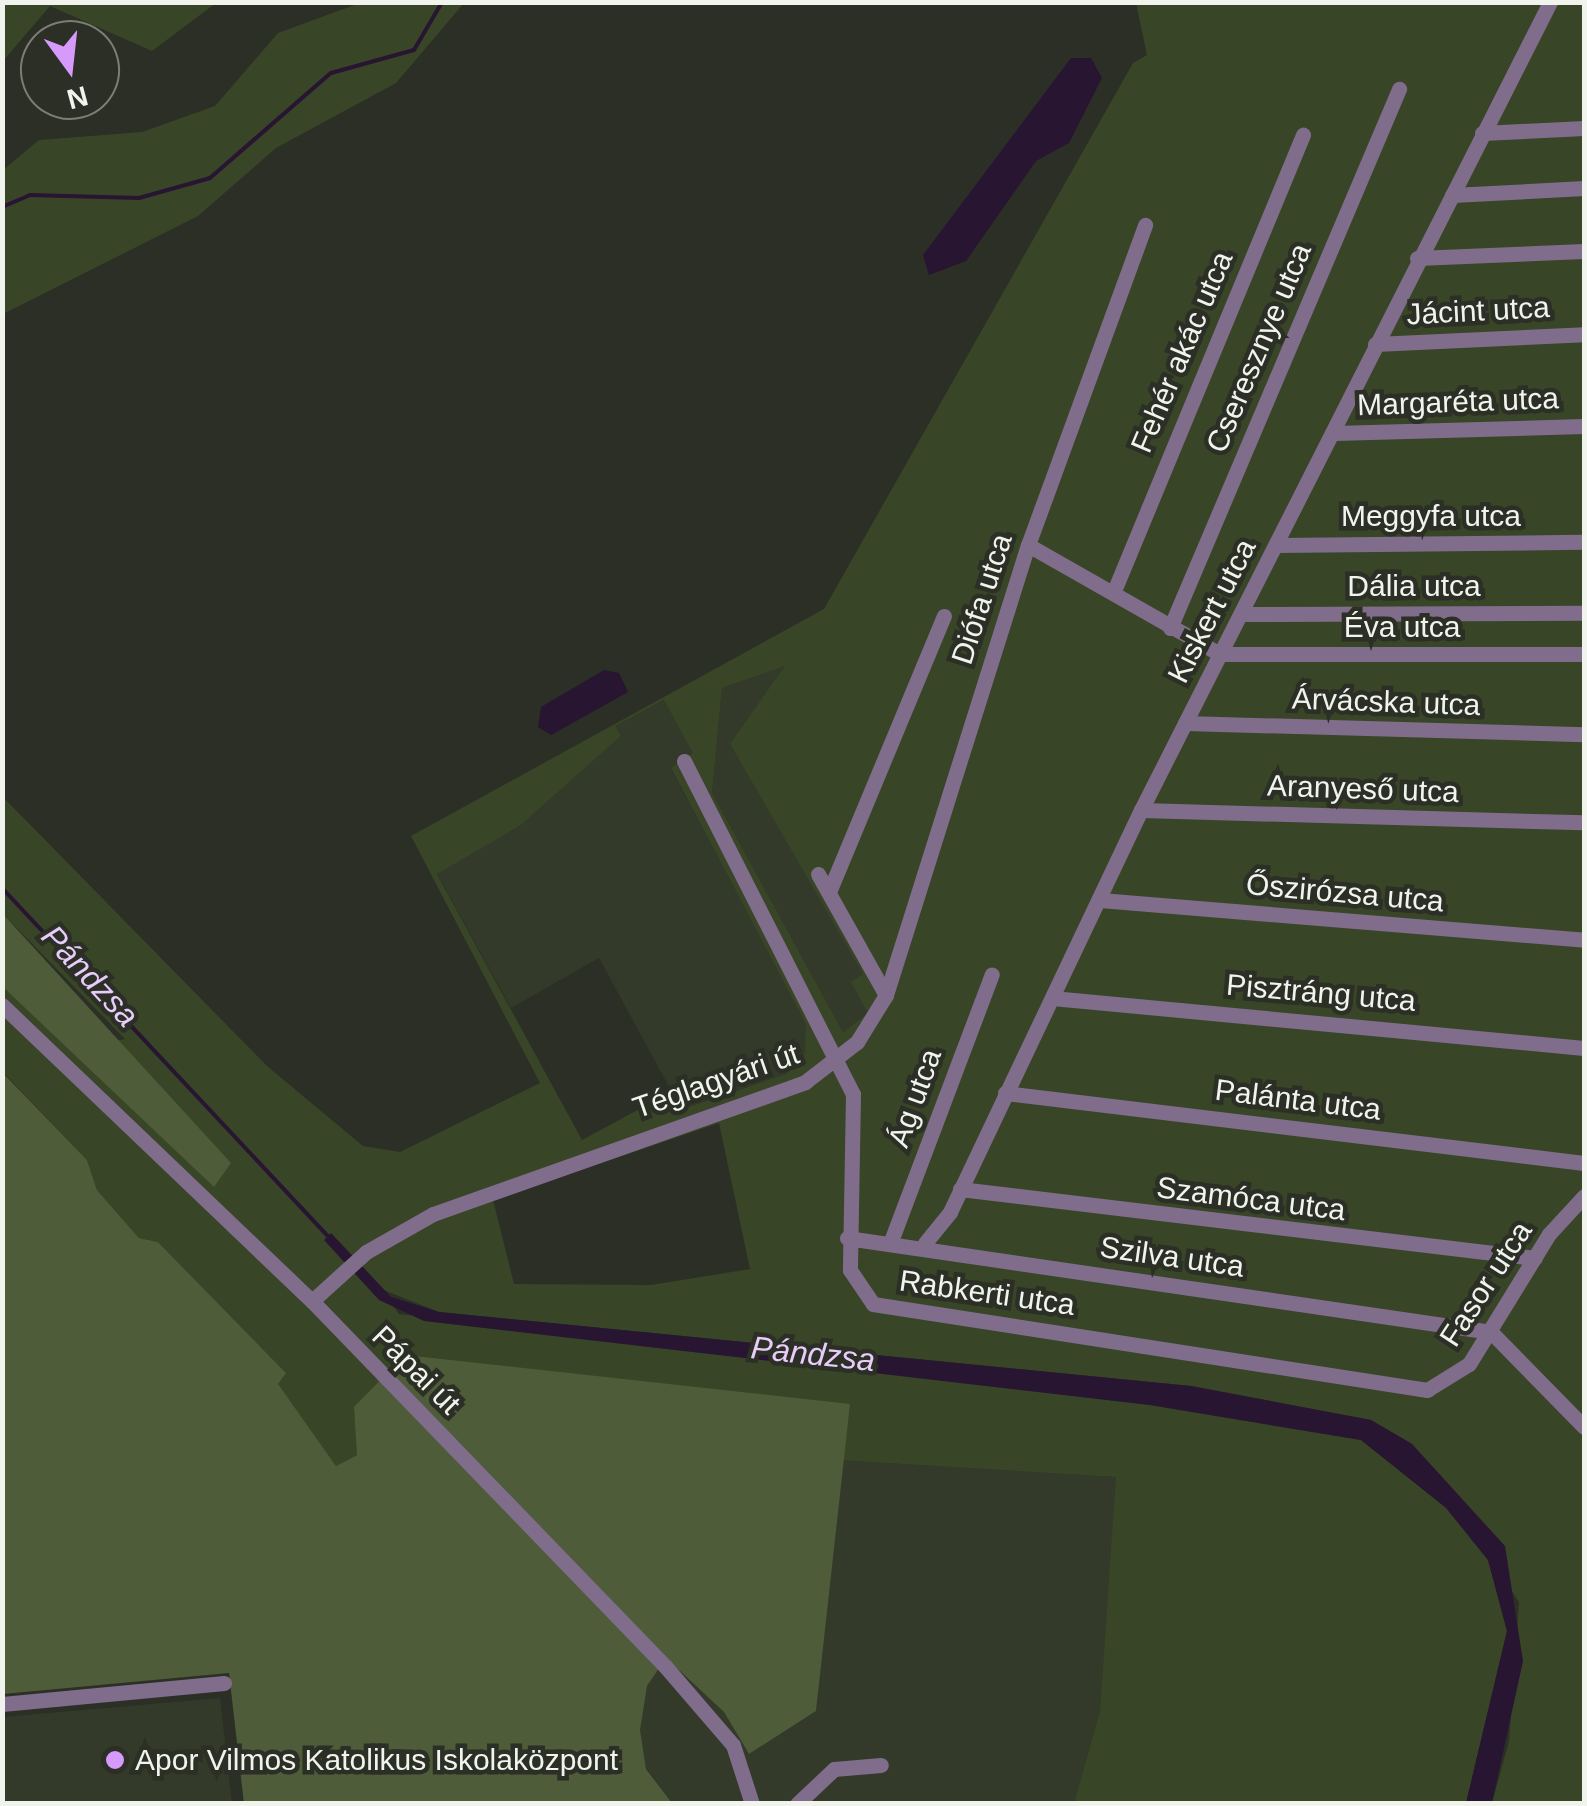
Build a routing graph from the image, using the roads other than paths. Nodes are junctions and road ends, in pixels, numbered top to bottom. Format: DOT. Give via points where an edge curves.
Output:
graph roads {
  1 [pos="1550,2"];
  2 [pos="1399,89"];
  3 [pos="1584,128"];
  4 [pos="1482,133"];
  5 [pos="1303,135"];
  6 [pos="1584,188"];
  7 [pos="1452,195"];
  8 [pos="1146,224"];
  9 [pos="1584,251"];
  10 [pos="1417,258"];
  11 [pos="1584,334"];
  12 [pos="1374,344"];
  13 [pos="1584,426"];
  14 [pos="1334,433"];
  15 [pos="1584,542"];
  16 [pos="1028,545"];
  17 [pos="1277,545"];
  18 [pos="1114,591"];
  19 [pos="1584,613"];
  20 [pos="1243,614"];
  21 [pos="944,616"];
  22 [pos="1170,628"];
  23 [pos="1220,654"];
  24 [pos="1584,654"];
  25 [pos="1185,723"];
  26 [pos="1584,734"];
  27 [pos="684,761"];
  28 [pos="1141,810"];
  29 [pos="1584,822"];
  30 [pos="818,874"];
  31 [pos="829,892"];
  32 [pos="1100,900"];
  33 [pos="1584,940"];
  34 [pos="992,974"];
  35 [pos="886,995"];
  36 [pos="1052,998"];
  37 [pos="2,1004"];
  38 [pos="1584,1048"];
  39 [pos="838,1063"];
  40 [pos="1005,1093"];
  41 [pos="1584,1163"];
  42 [pos="960,1189"];
  43 [pos="1584,1196"];
  44 [pos="847,1238"];
  45 [pos="892,1241"];
  46 [pos="925,1243"];
  47 [pos="1535,1258"];
  48 [pos="312,1301"];
  49 [pos="1490,1332"];
  50 [pos="1427,1390"];
  51 [pos="1584,1427"];
  52 [pos="224,1683"];
  53 [pos="2,1704"];
  54 [pos="882,1765"];
  55 [pos="752,1804"];
  56 [pos="797,1804"];
  1 -- 4 [label="street, Kiskert utca"];
  2 -- 22 [label="street, Cseresznye utca"];
  3 -- 4 [label="street"];
  4 -- 7 [label="street, Kiskert utca"];
  5 -- 18 [label="street, Fehér akác utca"];
  6 -- 7 [label="street"];
  7 -- 10 [label="street, Kiskert utca"];
  8 -- 16 [label="street, Diófa utca"];
  9 -- 10 [label="street"];
  10 -- 12 [label="street, Kiskert utca"];
  11 -- 12 [label="street, Jácint utca"];
  12 -- 14 [label="street, Kiskert utca"];
  13 -- 14 [label="street, Margaréta utca"];
  14 -- 17 [label="street, Kiskert utca"];
  15 -- 17 [label="street, Meggyfa utca"];
  16 -- 18 [label="street"];
  16 -- 35 [label="street, Diófa utca"];
  17 -- 20 [label="street, Kiskert utca"];
  18 -- 22 [label="street"];
  19 -- 20 [label="street, Dália utca"];
  20 -- 23 [label="street, Kiskert utca"];
  21 -- 31 [label="street"];
  22 -- 23 [label="street"];
  23 -- 24 [label="street, Éva utca"];
  23 -- 25 [label="street, Kiskert utca"];
  25 -- 26 [label="street, Árvácska utca"];
  25 -- 28 [label="street, Kiskert utca"];
  27 -- 39 [label="street, Téglagyári út"];
  28 -- 29 [label="street, Aranyeső utca"];
  28 -- 32 [label="street, Kiskert utca"];
  30 -- 31 [label="street"];
  31 -- 35 [label="street"];
  32 -- 33 [label="street, Őszirózsa utca"];
  32 -- 36 [label="street, Kiskert utca"];
  34 -- 45 [label="street, Ág utca"];
  35 -- 39 [label="street"];
  36 -- 38 [label="street, Pisztráng utca"];
  36 -- 40 [label="street, Kiskert utca"];
  37 -- 48 [label="street, Pápai út"];
  39 -- 44 [label="street, Rabkerti utca" via="854,1112"];
  39 -- 48 [label="street, Téglagyári út" via="433,1214 366,1252"];
  40 -- 41 [label="street, Palánta utca"];
  40 -- 42 [label="street, Kiskert utca"];
  42 -- 46 [label="street, Kiskert utca"];
  42 -- 47 [label="street, Szamóca utca"];
  43 -- 47 [label="street, Fasor utca"];
  44 -- 45 [label="street, Szilva utca"];
  44 -- 50 [label="street, Rabkerti utca" via="855,1284 887,1308"];
  45 -- 46 [label="street, Szilva utca"];
  46 -- 49 [label="street, Szilva utca"];
  47 -- 49 [label="street, Fasor utca"];
  48 -- 55 [label="street, Pápai út" via="714,1718"];
  49 -- 50 [label="street, Fasor utca" via="1457,1376"];
  49 -- 51 [label="street"];
  52 -- 53 [label="street"];
  54 -- 56 [label="street" via="834,1769"];
}
